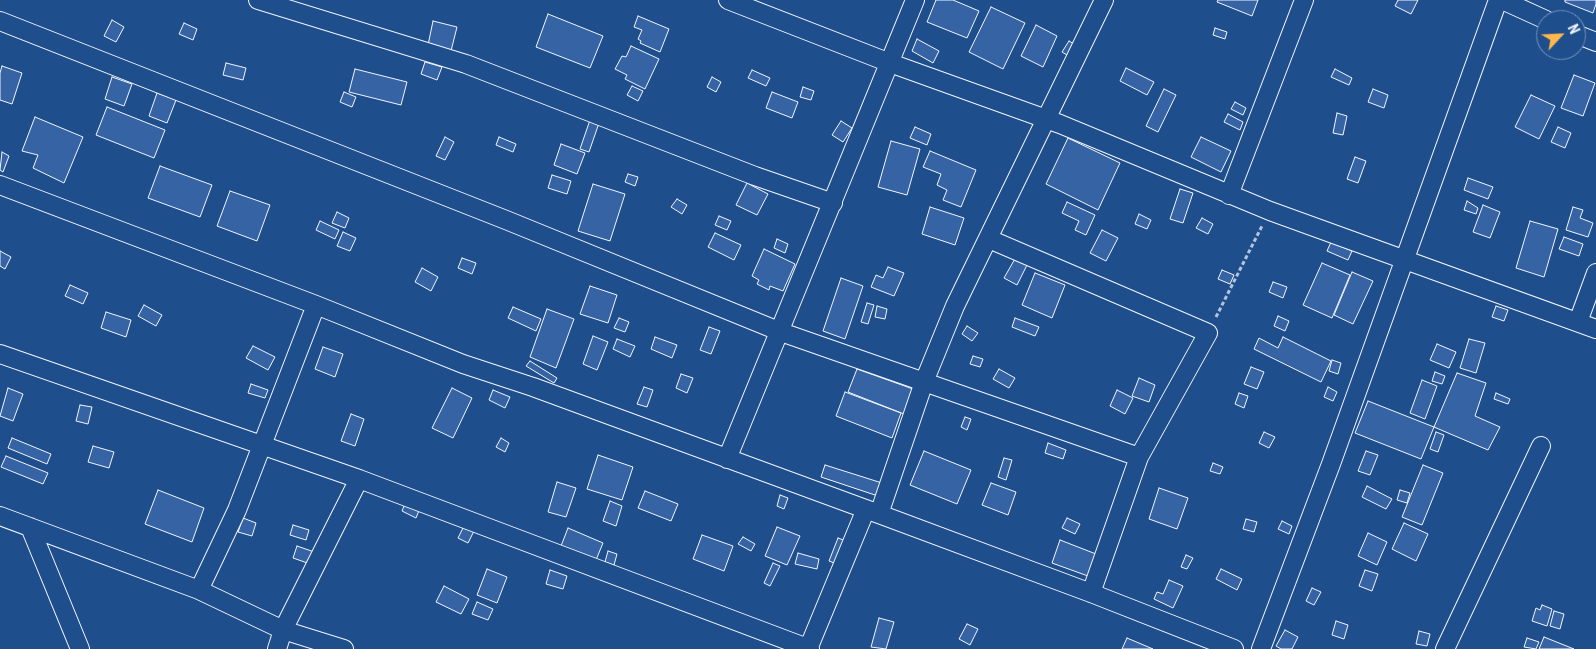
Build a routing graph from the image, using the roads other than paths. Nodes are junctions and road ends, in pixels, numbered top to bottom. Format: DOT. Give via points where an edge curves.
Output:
graph roads {
  1 [pos="258,0"];
  2 [pos="728,0"];
  3 [pos="915,0"];
  4 [pos="1104,0"];
  5 [pos="1304,0"];
  6 [pos="1498,0"];
  7 [pos="1502,0"];
  8 [pos="1536,15"];
  9 [pos="0,21"];
  10 [pos="890,63"];
  11 [pos="1045,118"];
  12 [pos="0,185"];
  13 [pos="1229,195"];
  14 [pos="833,203"];
  15 [pos="989,239"];
  16 [pos="1404,260"];
  17 [pos="1596,273"];
  18 [pos="316,305"];
  19 [pos="1578,322"];
  20 [pos="1596,329"];
  21 [pos="781,332"];
  22 [pos="0,354"];
  23 [pos="924,382"];
  24 [pos="263,446"];
  25 [pos="1541,446"];
  26 [pos="1139,457"];
  27 [pos="727,460"];
  28 [pos="359,479"];
  29 [pos="872,511"];
  30 [pos="0,516"];
  31 [pos="30,526"];
  32 [pos="199,590"];
  33 [pos="1091,592"];
  34 [pos="283,630"];
  35 [pos="80,649"];
  36 [pos="277,649"];
  37 [pos="344,649"];
  38 [pos="809,649"];
  39 [pos="1234,649"];
  40 [pos="1261,649"];
  41 [pos="1445,649"];
  1 -- 14 [label="street" via="466,64"];
  2 -- 10 [label="street"];
  3 -- 10 [label="street"];
  4 -- 11 [label="street"];
  5 -- 13 [label="street"];
  6 -- 16 [label="street"];
  7 -- 8 [label="street"];
  9 -- 21 [label="street"];
  10 -- 11 [label="street"];
  10 -- 14 [label="street"];
  11 -- 13 [label="street"];
  11 -- 15 [label="street"];
  12 -- 18 [label="street"];
  13 -- 16 [label="street"];
  14 -- 21 [label="street"];
  15 -- 23 [label="street" via="955,306"];
  15 -- 26 [label="street" via="1208,333"];
  16 -- 19 [label="street"];
  16 -- 40 [label="street"];
  17 -- 19 [label="street"];
  18 -- 24 [label="street"];
  18 -- 27 [label="street" via="463,364"];
  19 -- 20 [label="street"];
  21 -- 23 [label="street"];
  21 -- 27 [label="street"];
  22 -- 24 [label="street"];
  23 -- 26 [label="street"];
  23 -- 29 [label="street"];
  24 -- 28 [label="street"];
  24 -- 32 [label="street"];
  25 -- 41 [label="street"];
  26 -- 33 [label="street"];
  27 -- 29 [label="street"];
  28 -- 34 [label="street"];
  28 -- 38 [label="street"];
  29 -- 33 [label="street"];
  29 -- 38 [label="street"];
  30 -- 31 [label="street"];
  31 -- 32 [label="street"];
  31 -- 35 [label="street"];
  32 -- 34 [label="street"];
  33 -- 39 [label="street"];
  34 -- 36 [label="street"];
  34 -- 37 [label="street"];
}
